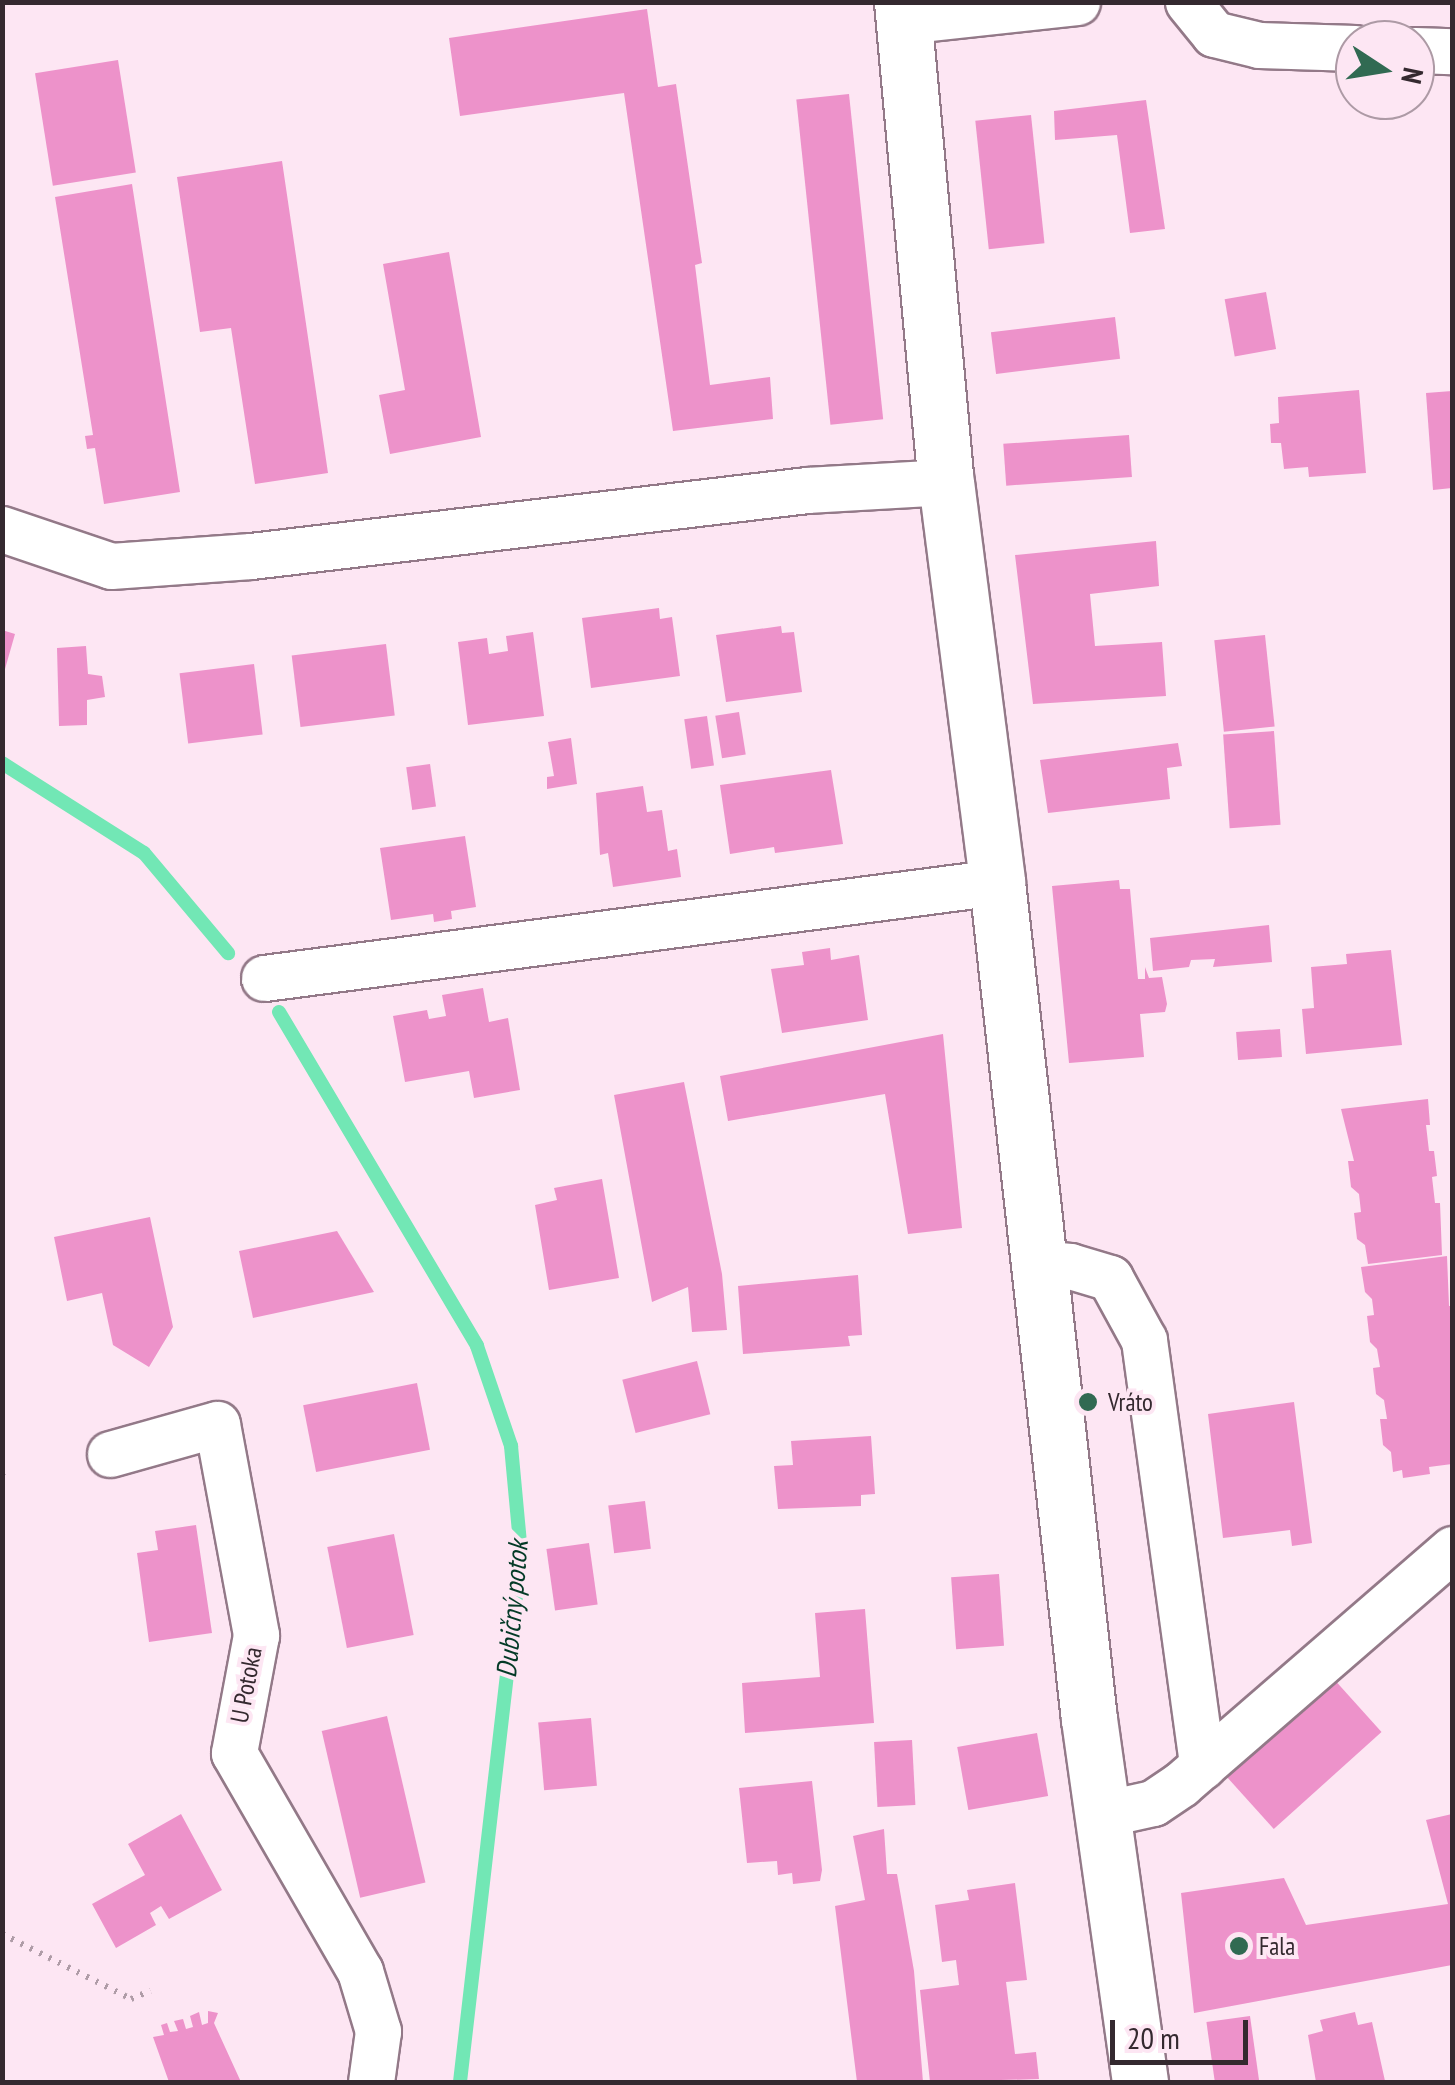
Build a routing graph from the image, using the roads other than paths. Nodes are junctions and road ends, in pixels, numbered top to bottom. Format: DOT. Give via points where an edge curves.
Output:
graph roads {
  1 [pos="1077,2"];
  2 [pos="1188,2"];
  3 [pos="902,12"];
  4 [pos="1335,47"];
  5 [pos="946,482"];
  6 [pos="2,529"];
  7 [pos="997,882"];
  8 [pos="264,978"];
  9 [pos="1036,1264"];
  10 [pos="110,1454"];
  11 [pos="1452,1548"];
  12 [pos="1202,1766"];
  13 [pos="1103,1814"];
  14 [pos="371,2082"];
  15 [pos="1140,2082"];
  1 -- 3 [label="street"];
  2 -- 4 [label="street" via="1214,34 1259,45"];
  3 -- 5 [label="main road"];
  5 -- 6 [label="street" via="807,490 250,556 112,566"];
  5 -- 7 [label="main road"];
  7 -- 8 [label="street"];
  7 -- 9 [label="main road"];
  9 -- 12 [label="street" via="1110,1278 1144,1340"];
  9 -- 13 [label="main road"];
  10 -- 14 [label="street, U Potoka" via="217,1424 256,1634 234,1753 360,1971 378,2031"];
  11 -- 12 [label="street"];
  12 -- 13 [label="street" via="1153,1803"];
  13 -- 15 [label="main road"];
}
